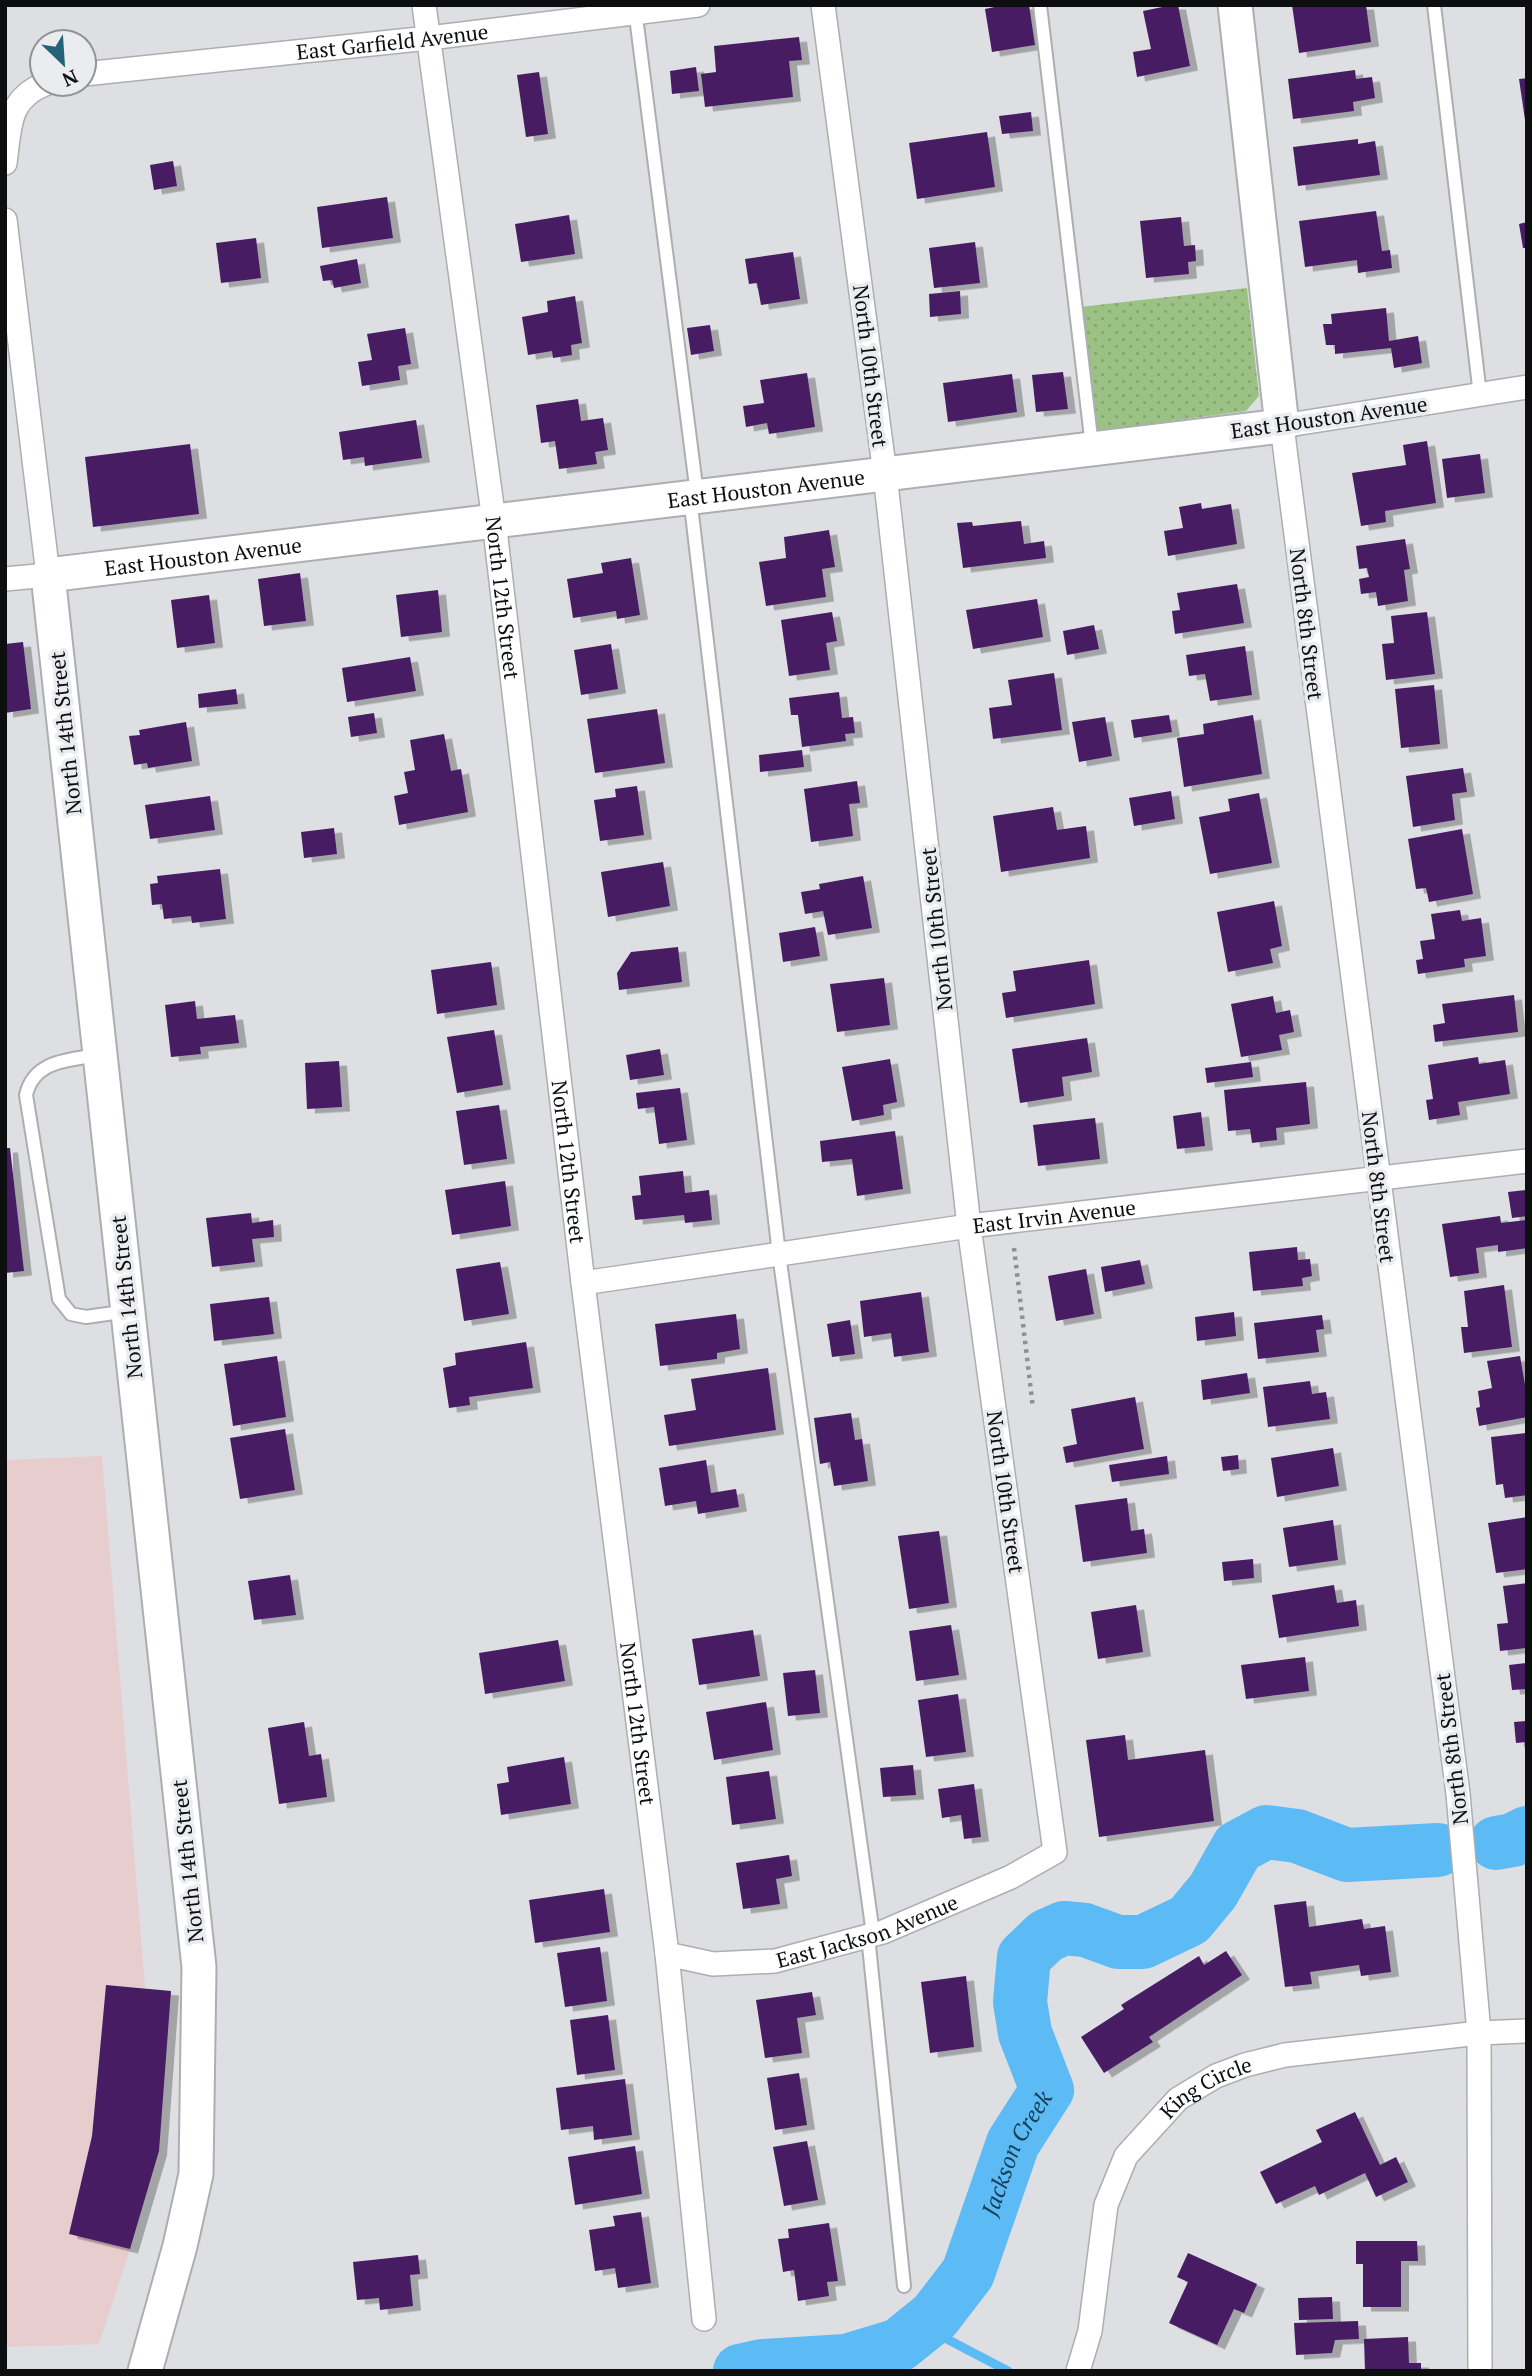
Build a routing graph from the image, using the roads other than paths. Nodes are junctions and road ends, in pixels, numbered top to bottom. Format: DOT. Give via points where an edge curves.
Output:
graph roads {
  1 [pos="424,5"];
  2 [pos="698,5"];
  3 [pos="823,5"];
  4 [pos="1040,5"];
  5 [pos="1235,5"];
  6 [pos="1434,5"];
  7 [pos="635,9"];
  8 [pos="429,38"];
  9 [pos="98,73"];
  10 [pos="28,97"];
  11 [pos="5,163"];
  12 [pos="5,220"];
  13 [pos="1527,387"];
  14 [pos="1480,395"];
  15 [pos="1282,426"];
  16 [pos="1093,449"];
  17 [pos="885,474"];
  18 [pos="693,497"];
  19 [pos="494,521"];
  20 [pos="48,575"];
  21 [pos="5,579"];
  22 [pos="100,1055"];
  23 [pos="1527,1161"];
  24 [pos="1378,1178"];
  25 [pos="969,1226"];
  26 [pos="779,1254"];
  27 [pos="583,1283"];
  28 [pos="128,1311"];
  29 [pos="1055,1852"];
  30 [pos="871,1935"];
  31 [pos="667,1954"];
  32 [pos="1527,2031"];
  33 [pos="1479,2033"];
  34 [pos="904,2286"];
  35 [pos="704,2319"];
  36 [pos="145,2371"];
  37 [pos="1078,2371"];
  38 [pos="1480,2371"];
  1 -- 8 [label="street, North 12th Street"];
  2 -- 7 [label="street, East Garfield Avenue"];
  3 -- 17 [label="street, North 10th Street"];
  4 -- 16 [label="lane"];
  5 -- 15 [label="street, North 8th Street"];
  6 -- 14 [label="lane"];
  7 -- 8 [label="street, East Garfield Avenue"];
  7 -- 18 [label="lane"];
  8 -- 9 [label="street, East Garfield Avenue"];
  8 -- 19 [label="street, North 12th Street"];
  10 -- 11 [label="street" via="12,112"];
  12 -- 20 [label="street, North 14th Street"];
  13 -- 14 [label="street, East Houston Avenue"];
  14 -- 15 [label="street, East Houston Avenue"];
  15 -- 16 [label="street, East Houston Avenue"];
  15 -- 24 [label="street, North 8th Street"];
  16 -- 17 [label="street, East Houston Avenue"];
  17 -- 18 [label="street, East Houston Avenue"];
  17 -- 25 [label="street, North 10th Street"];
  18 -- 19 [label="street, East Houston Avenue"];
  18 -- 26 [label="lane"];
  19 -- 20 [label="street, East Houston Avenue"];
  19 -- 27 [label="street, North 12th Street"];
  20 -- 21 [label="street, East Houston Avenue"];
  20 -- 22 [label="street, North 14th Street"];
  22 -- 28 [label="street, North 14th Street"];
  22 -- 28 [label="lane" via="48,1065 35,1075 26,1095 59,1299 71,1314 86,1317"];
  23 -- 24 [label="street, East Irvin Avenue"];
  24 -- 25 [label="street, East Irvin Avenue"];
  24 -- 33 [label="street, North 8th Street" via="1458,1794"];
  25 -- 26 [label="street, East Irvin Avenue"];
  25 -- 29 [label="street, North 10th Street"];
  26 -- 27 [label="street, East Irvin Avenue"];
  26 -- 30 [label="lane"];
  27 -- 31 [label="street, North 12th Street"];
  28 -- 36 [label="street, North 14th Street" via="199,1967 196,2174"];
  29 -- 30 [label="street, East Jackson Avenue" via="1011,1877"];
  30 -- 31 [label="street, East Jackson Avenue" via="775,1961 713,1964"];
  30 -- 34 [label="lane"];
  31 -- 35 [label="street, North 12th Street"];
  32 -- 33 [label="street, King Circle"];
  33 -- 37 [label="street, King Circle" via="1285,2055 1216,2076 1178,2099 1126,2156 1106,2205 1090,2331"];
  33 -- 38 [label="street, North 8th Street"];
}
